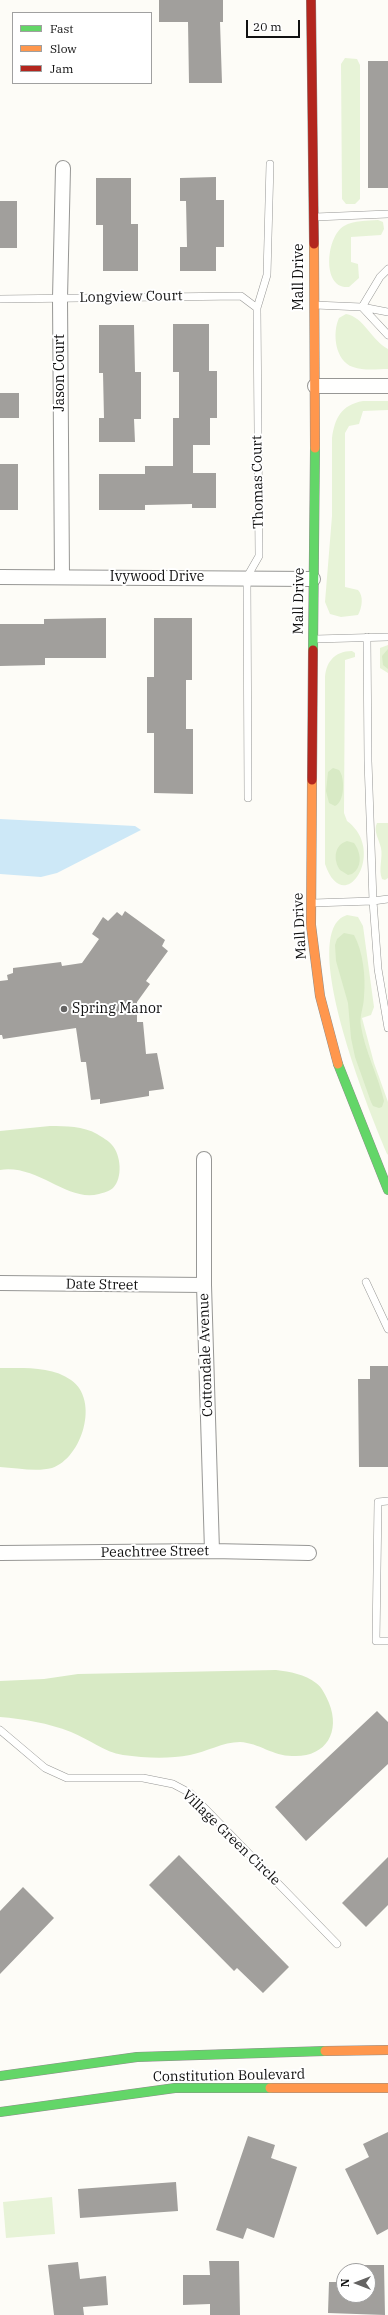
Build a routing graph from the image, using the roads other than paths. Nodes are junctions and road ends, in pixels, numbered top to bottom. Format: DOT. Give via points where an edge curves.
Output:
graph roads {
  1 [pos="311,0"];
  2 [pos="270,164"];
  3 [pos="63,168"];
  4 [pos="388,214"];
  5 [pos="313,217"];
  6 [pos="388,269"];
  7 [pos="60,298"];
  8 [pos="0,299"];
  9 [pos="313,305"];
  10 [pos="362,307"];
  11 [pos="257,308"];
  12 [pos="388,312"];
  13 [pos="388,335"];
  14 [pos="315,386"];
  15 [pos="388,386"];
  16 [pos="0,577"];
  17 [pos="62,577"];
  18 [pos="247,577"];
  19 [pos="313,579"];
  20 [pos="367,637"];
  21 [pos="388,637"];
  22 [pos="313,639"];
  23 [pos="248,798"];
  24 [pos="388,899"];
  25 [pos="373,901"];
  26 [pos="311,903"];
  27 [pos="388,1028"];
  28 [pos="204,1159"];
  29 [pos="388,1190"];
  30 [pos="366,1282"];
  31 [pos="0,1283"];
  32 [pos="204,1285"];
  33 [pos="388,1329"];
  34 [pos="388,1501"];
  35 [pos="212,1551"];
  36 [pos="0,1553"];
  37 [pos="310,1553"];
  38 [pos="388,1641"];
  39 [pos="0,1730"];
  40 [pos="337,1944"];
  41 [pos="388,2050"];
  42 [pos="0,2076"];
  43 [pos="388,2088"];
  44 [pos="0,2112"];
  1 -- 5 [label="street, Mall Drive"];
  2 -- 11 [label="lane, Thomas Court" via="267,275"];
  3 -- 7 [label="street, Jason Court"];
  4 -- 5 [label="lane"];
  5 -- 9 [label="street, Mall Drive"];
  6 -- 10 [label="lane" via="380,277"];
  7 -- 8 [label="lane, Longview Court"];
  7 -- 11 [label="lane, Longview Court" via="242,296"];
  7 -- 17 [label="street, Jason Court"];
  9 -- 10 [label="lane"];
  9 -- 14 [label="street, Mall Drive"];
  10 -- 12 [label="lane"];
  10 -- 13 [label="lane"];
  11 -- 18 [label="lane, Thomas Court" via="259,556"];
  14 -- 15 [label="street"];
  14 -- 19 [label="street, Mall Drive"];
  16 -- 17 [label="street, Ivywood Drive"];
  17 -- 18 [label="street, Ivywood Drive"];
  18 -- 19 [label="street, Ivywood Drive"];
  18 -- 23 [label="lane"];
  19 -- 22 [label="street, Mall Drive"];
  20 -- 21 [label="lane"];
  20 -- 22 [label="lane"];
  20 -- 25 [label="lane" via="368,776"];
  22 -- 26 [label="street, Mall Drive"];
  24 -- 25 [label="lane"];
  25 -- 26 [label="lane"];
  25 -- 27 [label="lane" via="378,969"];
  26 -- 29 [label="street, Mall Drive" via="322,1006 357,1118"];
  28 -- 32 [label="street, Cottondale Avenue"];
  30 -- 33 [label="lane"];
  31 -- 32 [label="street, Date Street"];
  32 -- 35 [label="street, Cottondale Avenue"];
  34 -- 38 [label="lane" via="378,1502 376,1641"];
  35 -- 36 [label="street, Peachtree Street"];
  35 -- 37 [label="street, Peachtree Street"];
  39 -- 40 [label="lane, Village Green Circle" via="45,1768 67,1778 143,1778 173,1784 190,1793"];
  41 -- 42 [label="street, Constitution Boulevard" via="137,2057"];
  43 -- 44 [label="street, Constitution Boulevard" via="175,2088"];
}
